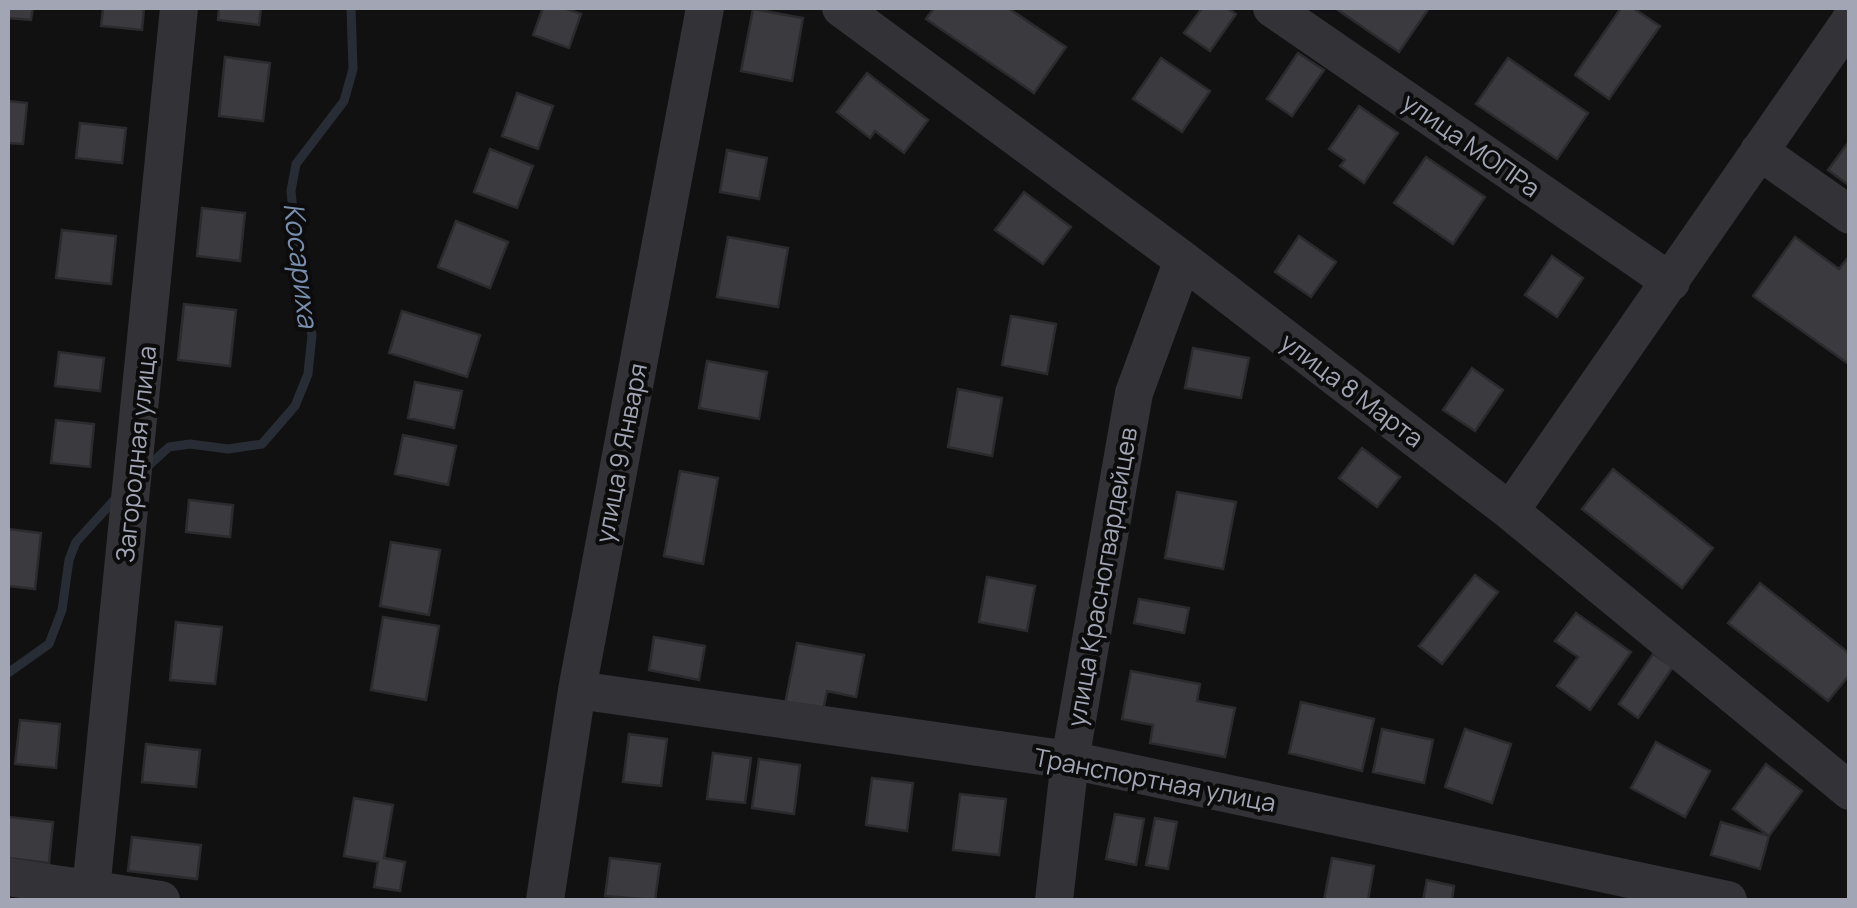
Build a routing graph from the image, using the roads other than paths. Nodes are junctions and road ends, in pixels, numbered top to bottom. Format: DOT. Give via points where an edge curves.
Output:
graph roads {
  1 [pos="179,8"];
  2 [pos="705,8"];
  3 [pos="841,8"];
  4 [pos="1272,8"];
  5 [pos="1850,21"];
  6 [pos="1759,151"];
  7 [pos="1850,215"];
  8 [pos="1183,260"];
  9 [pos="1671,282"];
  10 [pos="1510,511"];
  11 [pos="577,690"];
  12 [pos="1070,760"];
  13 [pos="1850,792"];
  14 [pos="8,878"];
  15 [pos="90,896"];
  16 [pos="161,900"];
  17 [pos="545,900"];
  18 [pos="1054,900"];
  19 [pos="1728,900"];
  1 -- 15 [label="street, Загородная улица"];
  2 -- 11 [label="street, улица 9 Января"];
  3 -- 8 [label="street, улица 8 Марта"];
  4 -- 9 [label="street, улица МОПРа"];
  5 -- 6 [label="street"];
  6 -- 7 [label="street"];
  6 -- 9 [label="street"];
  8 -- 10 [label="street, улица 8 Марта"];
  8 -- 12 [label="street, улица Красногвардейцев" via="1134,393"];
  9 -- 10 [label="street"];
  10 -- 13 [label="street, улица 8 Марта"];
  11 -- 12 [label="street, Транспортная улица"];
  11 -- 17 [label="street, улица 9 Января"];
  12 -- 18 [label="street, улица Красногвардейцев"];
  12 -- 19 [label="street, Транспортная улица"];
  14 -- 15 [label="street"];
  15 -- 16 [label="street"];
}
